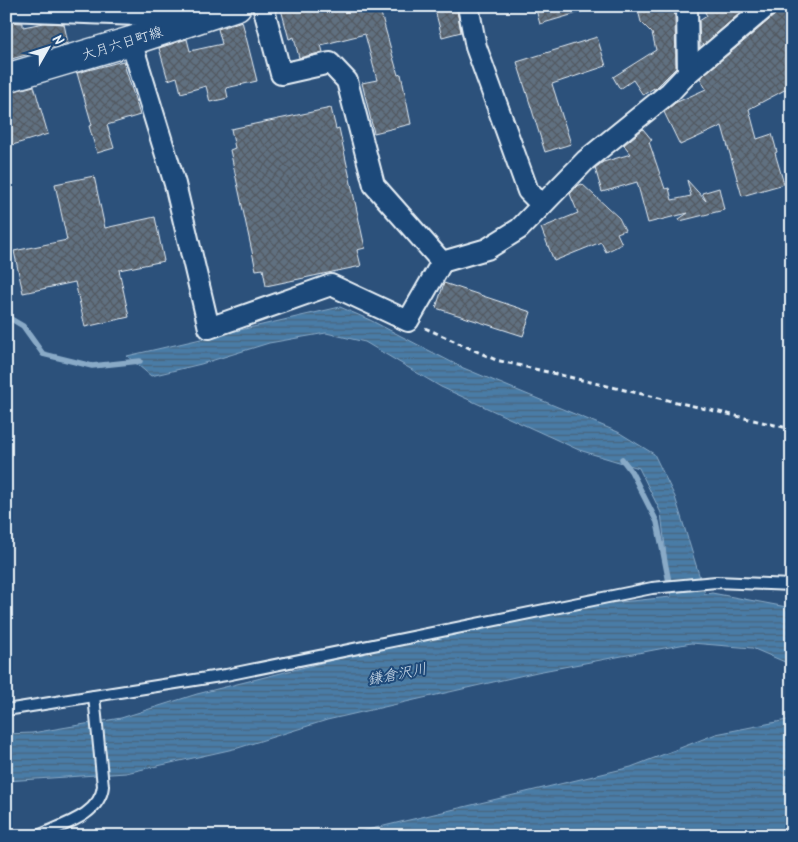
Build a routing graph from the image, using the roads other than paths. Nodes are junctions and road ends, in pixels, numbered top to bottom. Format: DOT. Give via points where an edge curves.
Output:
graph roads {
  1 [pos="262,6"];
  2 [pos="468,6"];
  3 [pos="687,6"];
  4 [pos="767,6"];
  5 [pos="230,8"];
  6 [pos="6,10"];
  7 [pos="131,40"];
  8 [pos="688,73"];
  9 [pos="6,78"];
  10 [pos="542,205"];
  11 [pos="442,262"];
  12 [pos="792,586"];
  13 [pos="94,696"];
  14 [pos="6,710"];
  15 [pos="38,836"];
  1 -- 11 [label="street" via="281,74 330,63 347,81 374,185"];
  2 -- 10 [label="street" via="476,47 528,191"];
  3 -- 8 [label="street"];
  4 -- 8 [label="street"];
  5 -- 6 [label="street" via="138,14"];
  5 -- 7 [label="main road, 大月六日町線"];
  7 -- 9 [label="main road, 大月六日町線"];
  7 -- 11 [label="street" via="175,184 209,328 331,285 408,321"];
  8 -- 10 [label="street" via="670,92 586,160"];
  10 -- 11 [label="street" via="519,229 487,249"];
  12 -- 13 [label="lane" via="716,582 657,587 226,675"];
  13 -- 14 [label="lane"];
  13 -- 15 [label="lane" via="102,795 83,816"];
}
